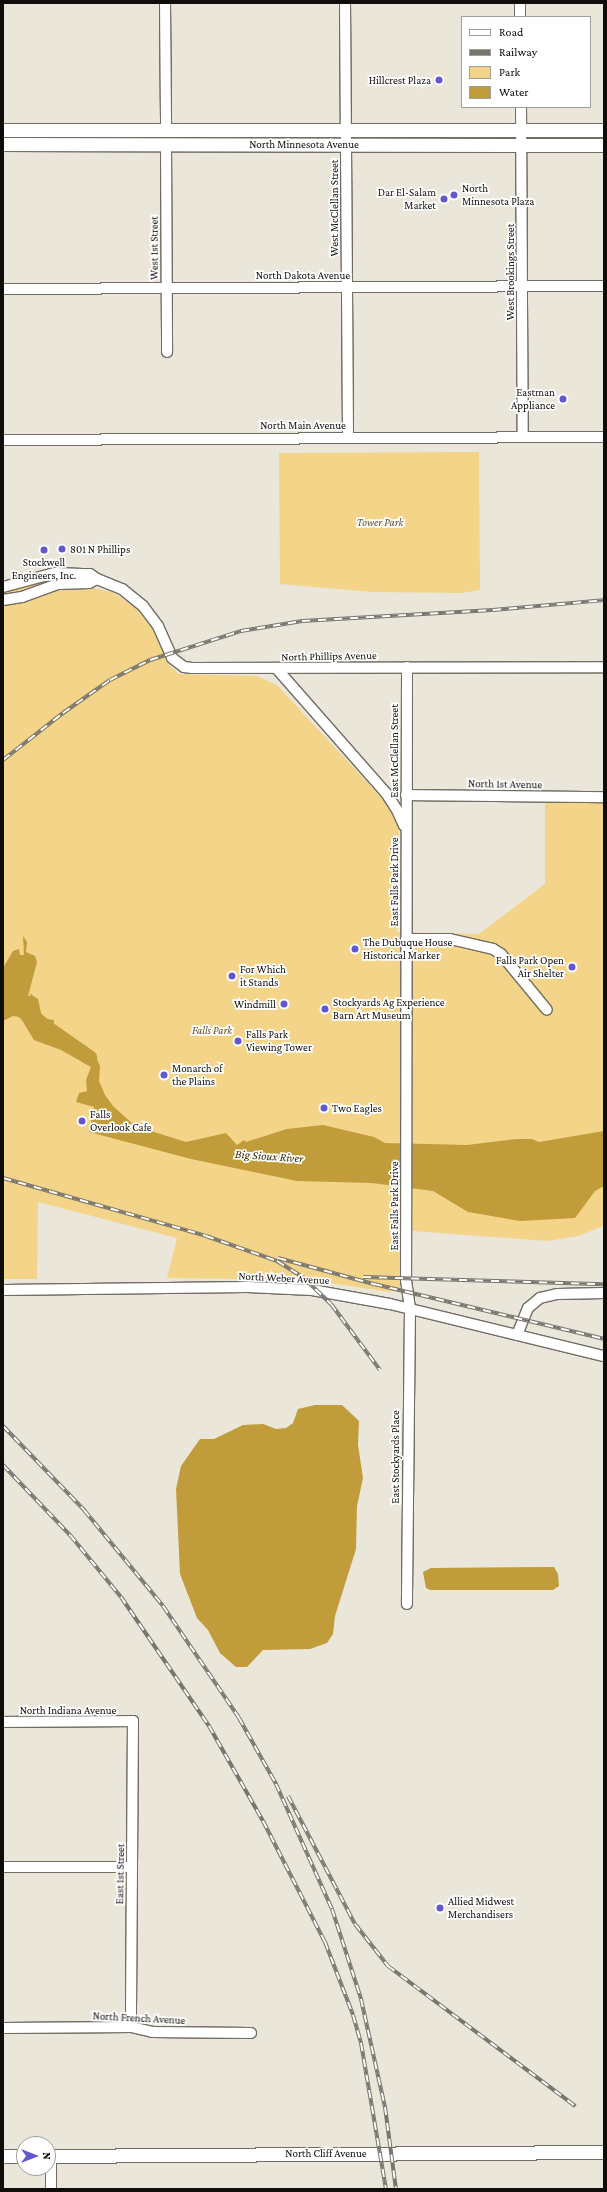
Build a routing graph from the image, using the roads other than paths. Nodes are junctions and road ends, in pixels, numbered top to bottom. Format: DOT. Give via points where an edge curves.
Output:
graph roads {
  1 [pos="166,3"];
  2 [pos="345,3"];
  3 [pos="520,3"];
  4 [pos="520,16"];
  5 [pos="521,108"];
  6 [pos="3,130"];
  7 [pos="166,130"];
  8 [pos="346,130"];
  9 [pos="521,130"];
  10 [pos="604,130"];
  11 [pos="3,144"];
  12 [pos="166,144"];
  13 [pos="346,145"];
  14 [pos="521,145"];
  15 [pos="604,145"];
  16 [pos="522,286"];
  17 [pos="604,286"];
  18 [pos="347,287"];
  19 [pos="166,288"];
  20 [pos="3,289"];
  21 [pos="167,352"];
  22 [pos="348,437"];
  23 [pos="523,437"];
  24 [pos="604,437"];
  25 [pos="3,440"];
  26 [pos="97,580"];
  27 [pos="3,587"];
  28 [pos="3,600"];
  29 [pos="407,667"];
  30 [pos="604,667"];
  31 [pos="277,669"];
  32 [pos="406,795"];
  33 [pos="604,797"];
  34 [pos="406,834"];
  35 [pos="406,938"];
  36 [pos="547,1010"];
  37 [pos="3,1290"];
  38 [pos="604,1293"];
  39 [pos="410,1309"];
  40 [pos="517,1335"];
  41 [pos="604,1356"];
  42 [pos="407,1604"];
  43 [pos="3,1722"];
  44 [pos="133,1722"];
  45 [pos="3,1867"];
  46 [pos="132,1867"];
  47 [pos="131,2027"];
  48 [pos="3,2028"];
  49 [pos="251,2033"];
  50 [pos="604,2152"];
  51 [pos="3,2156"];
  52 [pos="16,2156"];
  53 [pos="56,2156"];
  54 [pos="50,2176"];
  55 [pos="50,2189"];
  1 -- 7 [label="street"];
  2 -- 8 [label="street, West McClellan Street"];
  3 -- 4 [label="street"];
  5 -- 9 [label="street, West Brookings Street"];
  6 -- 7 [label="main road, North Minnesota Avenue"];
  7 -- 8 [label="main road, North Minnesota Avenue"];
  8 -- 9 [label="main road, North Minnesota Avenue"];
  8 -- 13 [label="street, West McClellan Street"];
  9 -- 10 [label="main road, North Minnesota Avenue"];
  9 -- 14 [label="street, West Brookings Street"];
  11 -- 12 [label="main road, North Minnesota Avenue"];
  12 -- 13 [label="main road, North Minnesota Avenue"];
  12 -- 19 [label="street, West 1st Street"];
  13 -- 14 [label="main road, North Minnesota Avenue"];
  13 -- 18 [label="street, West McClellan Street"];
  14 -- 15 [label="main road, North Minnesota Avenue"];
  14 -- 16 [label="street, West Brookings Street"];
  16 -- 17 [label="street, North Dakota Avenue"];
  16 -- 18 [label="street, North Dakota Avenue"];
  16 -- 23 [label="street, West Brookings Street"];
  18 -- 19 [label="street, North Dakota Avenue"];
  18 -- 22 [label="street, West McClellan Street"];
  19 -- 20 [label="street, North Dakota Avenue"];
  19 -- 21 [label="street, West 1st Street"];
  22 -- 23 [label="street, North Main Avenue"];
  22 -- 25 [label="street, North Main Avenue"];
  23 -- 24 [label="street, North Main Avenue"];
  26 -- 27 [label="street, North Phillips Avenue" via="90,574 60,572"];
  26 -- 28 [label="street, North Phillips Avenue" via="89,583 58,584 22,597"];
  26 -- 31 [label="street, North Phillips Avenue" via="122,589 143,606 158,626 172,658 184,667"];
  29 -- 30 [label="street, North Phillips Avenue"];
  29 -- 31 [label="street, North Phillips Avenue"];
  29 -- 32 [label="street, East McClellan Street"];
  31 -- 34 [label="street, East Falls Park Drive" via="386,793 397,810"];
  32 -- 33 [label="street, North 1st Avenue"];
  32 -- 34 [label="street, East McClellan Street"];
  34 -- 35 [label="street, East Falls Park Drive"];
  35 -- 36 [label="street" via="450,939 493,949 501,954"];
  35 -- 39 [label="street, East Falls Park Drive" via="406,1286"];
  37 -- 39 [label="street, North Weber Avenue" via="294,1289 347,1295"];
  38 -- 40 [label="street" via="558,1294 540,1298 528,1308"];
  39 -- 40 [label="street, North Weber Avenue"];
  39 -- 42 [label="street, East Stockyards Place"];
  40 -- 41 [label="street, North Weber Avenue"];
  43 -- 44 [label="street, North Indiana Avenue"];
  44 -- 46 [label="street, East 1st Street"];
  45 -- 46 [label="street"];
  46 -- 47 [label="street, East 1st Street"];
  47 -- 48 [label="street, North French Avenue"];
  47 -- 49 [label="street, North French Avenue" via="152,2032"];
  50 -- 53 [label="main road, North Cliff Avenue"];
  51 -- 52 [label="main road"];
  54 -- 55 [label="street"];
}
